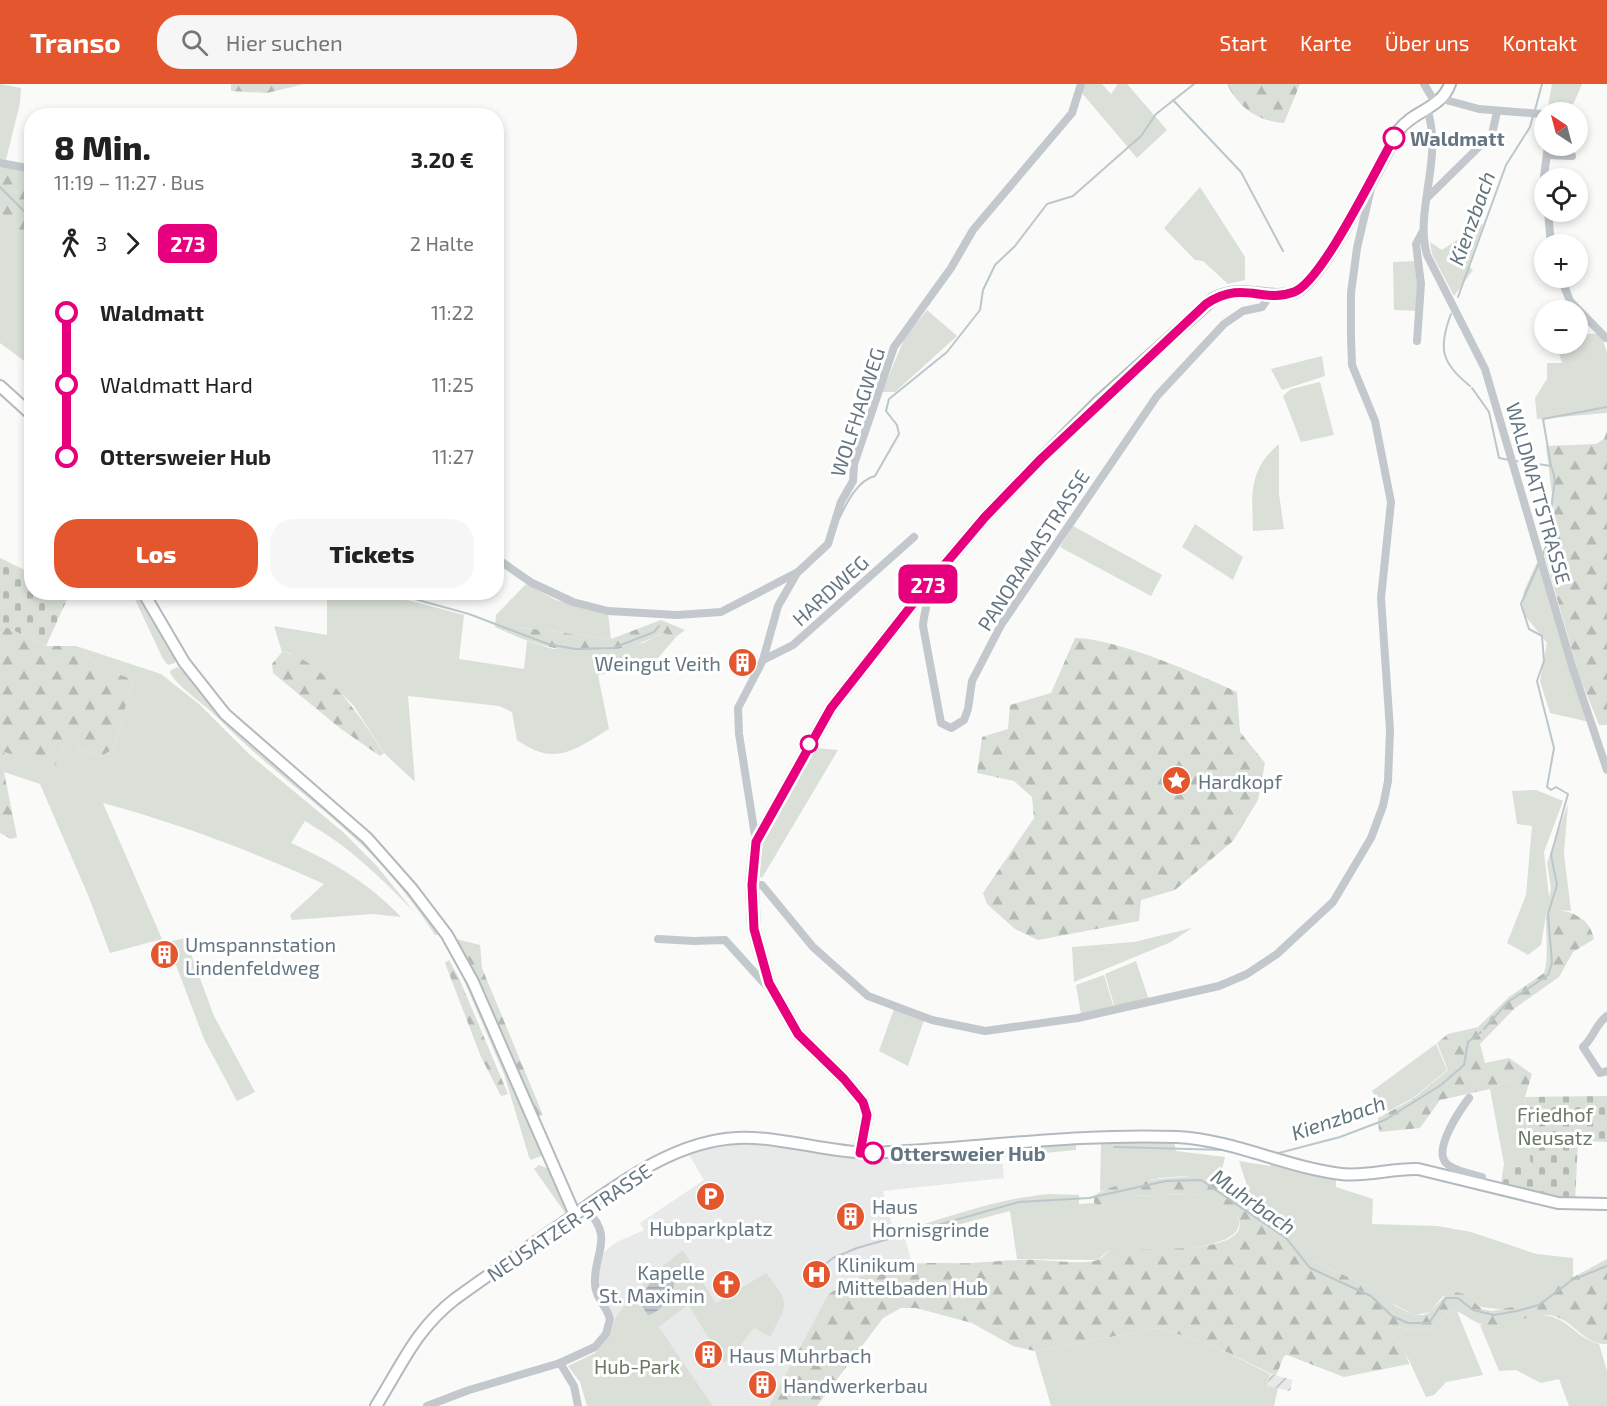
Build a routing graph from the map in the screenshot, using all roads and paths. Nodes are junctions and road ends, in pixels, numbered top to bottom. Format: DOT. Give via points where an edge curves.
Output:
graph roads {
  1 [pos="1081,84"];
  2 [pos="1424,84"];
  3 [pos="1450,84"];
  4 [pos="1435,104"];
  5 [pos="1497,112"];
  6 [pos="1534,113"];
  7 [pos="0,163"];
  8 [pos="24,168"];
  9 [pos="1370,180"];
  10 [pos="1428,197"];
  11 [pos="1422,233"];
  12 [pos="1565,288"];
  13 [pos="1271,294"];
  14 [pos="1606,338"];
  15 [pos="1417,341"];
  16 [pos="0,386"];
  17 [pos="24,408"];
  18 [pos="914,537"];
  19 [pos="504,564"];
  20 [pos="797,573"];
  21 [pos="930,582"];
  22 [pos="148,600"];
  23 [pos="763,660"];
  24 [pos="1607,770"];
  25 [pos="756,842"];
  26 [pos="752,885"];
  27 [pos="658,939"];
  28 [pos="762,976"];
  29 [pos="1607,1016"];
  30 [pos="1607,1071"];
  31 [pos="1469,1098"];
  32 [pos="860,1153"];
  33 [pos="562,1181"];
  34 [pos="1482,1183"];
  35 [pos="1607,1204"];
  36 [pos="585,1208"];
  37 [pos="575,1215"];
  38 [pos="560,1363"];
  39 [pos="376,1406"];
  40 [pos="427,1406"];
  41 [pos="578,1406"];
  1 -- 20 [label="street, WOLFHAGWEG" via="1072,114 973,230 951,268 894,347 854,464 853,481 841,502 828,544"];
  2 -- 4 [label="street, WALDMATTSTRASSE"];
  3 -- 4 [label="street"];
  4 -- 5 [label="street"];
  4 -- 9 [label="street" via="1403,124"];
  4 -- 10 [label="street, WALDMATTSTRASSE"];
  5 -- 6 [label="street"];
  5 -- 10 [label="street" via="1492,134"];
  7 -- 8 [label="street"];
  9 -- 13 [label="street" via="1309,281 1294,292"];
  9 -- 26 [label="street" via="1374,186 1363,214 1353,277 1352,365 1375,421 1391,502 1381,598 1390,730 1388,781 1375,827 1333,903 1302,933 1247,974 1219,986 1078,1018 985,1031 932,1020 868,996 813,947 769,891 762,885"];
  10 -- 11 [label="street, WALDMATTSTRASSE"];
  11 -- 15 [label="street, WALDMATTSTRASSE" via="1416,244 1421,284"];
  11 -- 24 [label="street, WALDMATTSTRASSE" via="1427,255 1485,369 1572,666"];
  12 -- 14 [label="street" via="1570,301"];
  13 -- 21 [label="street" via="1231,292 1198,310 1041,459"];
  13 -- 21 [label="street, PANORAMASTRASSE" via="1262,307 1243,311 1224,324 1150,405 1000,625 972,681 964,720 951,728 941,723 923,626"];
  16 -- 17 [label="street"];
  18 -- 23 [label="street, HARDWEG" via="793,645"];
  19 -- 20 [label="street" via="532,583 573,602 608,611 677,615 721,612"];
  20 -- 23 [label="street, WOLFHAGWEG" via="778,606"];
  21 -- 25 [label="street" via="831,708"];
  22 -- 33 [label="street" via="184,662 225,714 367,838 441,927 464,962"];
  23 -- 25 [label="street, WOLFHAGWEG" via="738,708"];
  25 -- 26 [label="street"];
  26 -- 28 [label="street"];
  27 -- 28 [label="street" via="725,940"];
  28 -- 32 [label="street" via="798,1034 863,1102 867,1115"];
  29 -- 30 [label="street" via="1596,1024 1592,1039 1583,1047 1600,1073"];
  31 -- 34 [label="street" via="1446,1135 1443,1156 1458,1169 1482,1177"];
  32 -- 34 [label="street, NEUSATZER STRASSE" via="1074,1138 1149,1137 1214,1141 1343,1174 1418,1169"];
  32 -- 36 [label="street, NEUSATZER STRASSE" via="761,1139 715,1141 687,1149 643,1170"];
  33 -- 36 [label="street"];
  33 -- 37 [label="street"];
  34 -- 35 [label="street, NEUSATZER STRASSE" via="1565,1204"];
  36 -- 37 [label="street, NEUSATZER STRASSE"];
  36 -- 38 [label="street" via="602,1236 594,1287 610,1319 606,1334 595,1347"];
  37 -- 39 [label="street, NEUSATZER STRASSE" via="436,1313 406,1352"];
  38 -- 40 [label="street"];
  38 -- 41 [label="street" via="574,1386"];
}
